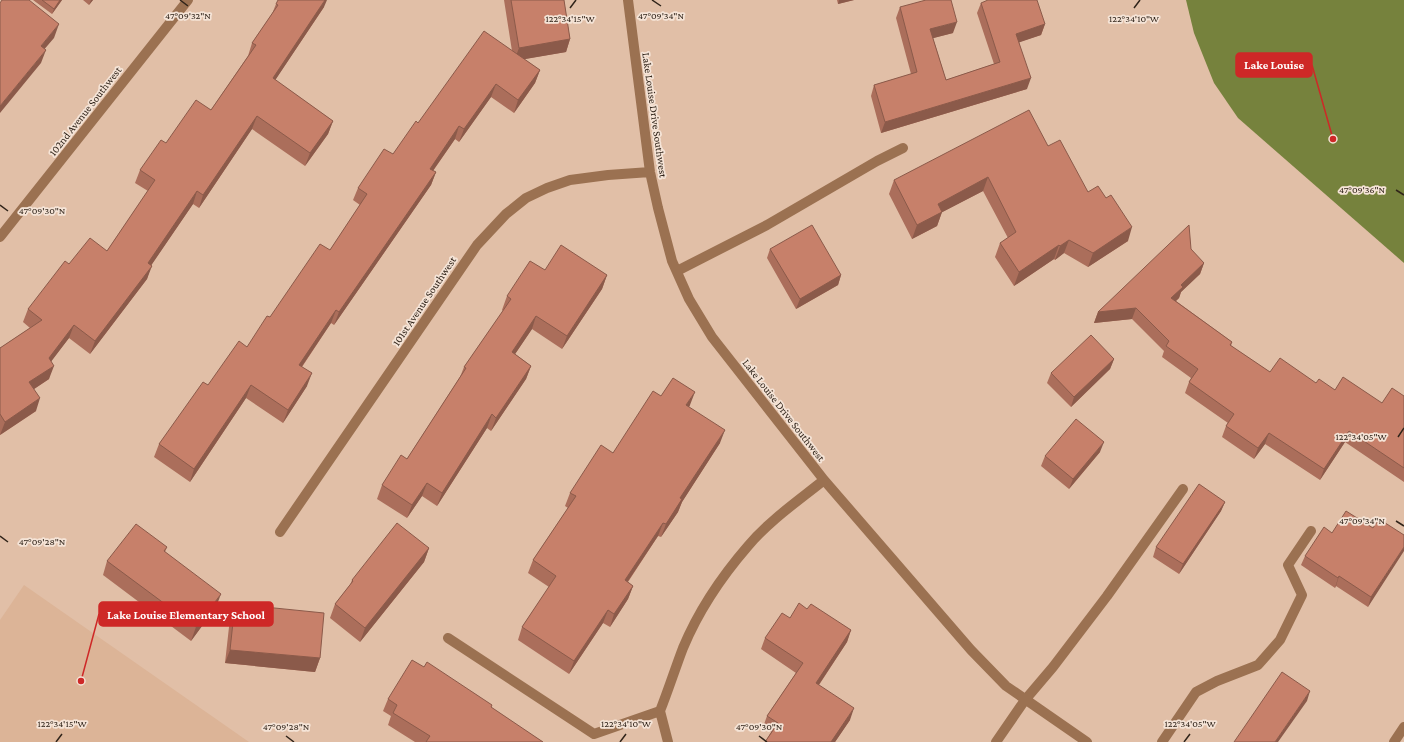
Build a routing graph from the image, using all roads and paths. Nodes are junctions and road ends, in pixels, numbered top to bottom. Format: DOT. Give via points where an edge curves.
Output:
graph roads {
  1 [pos="188,0"];
  2 [pos="628,0"];
  3 [pos="903,148"];
  4 [pos="650,172"];
  5 [pos="0,237"];
  6 [pos="677,271"];
  7 [pos="824,480"];
  8 [pos="1183,489"];
  9 [pos="1311,531"];
  10 [pos="280,532"];
  11 [pos="448,638"];
  12 [pos="1025,700"];
  13 [pos="660,712"];
  14 [pos="1404,727"];
  15 [pos="668,742"];
  16 [pos="996,742"];
  17 [pos="1087,742"];
  18 [pos="1162,742"];
  19 [pos="1394,742"];
  1 -- 5 [label="street, 102nd Avenue Southwest"];
  2 -- 4 [label="street, Lake Louise Drive Southwest"];
  3 -- 6 [label="street" via="767,225"];
  4 -- 6 [label="street, Lake Louise Drive Southwest" via="672,261"];
  4 -- 10 [label="street, 101st Avenue Southwest" via="570,180 526,198 506,214 477,245"];
  6 -- 7 [label="street, Lake Louise Drive Southwest" via="689,299 712,337"];
  7 -- 12 [label="street, Lake Louise Drive Southwest" via="971,650 1006,686"];
  7 -- 13 [label="street" via="767,526 748,545 721,580 683,647"];
  8 -- 12 [label="street" via="1107,596"];
  9 -- 18 [label="street" via="1288,565 1302,595 1280,640 1258,665 1196,692"];
  11 -- 13 [label="street" via="594,734"];
  12 -- 16 [label="street"];
  12 -- 17 [label="street, Lake Louise Drive Southwest"];
  13 -- 15 [label="street"];
  14 -- 19 [label="street"];
}
